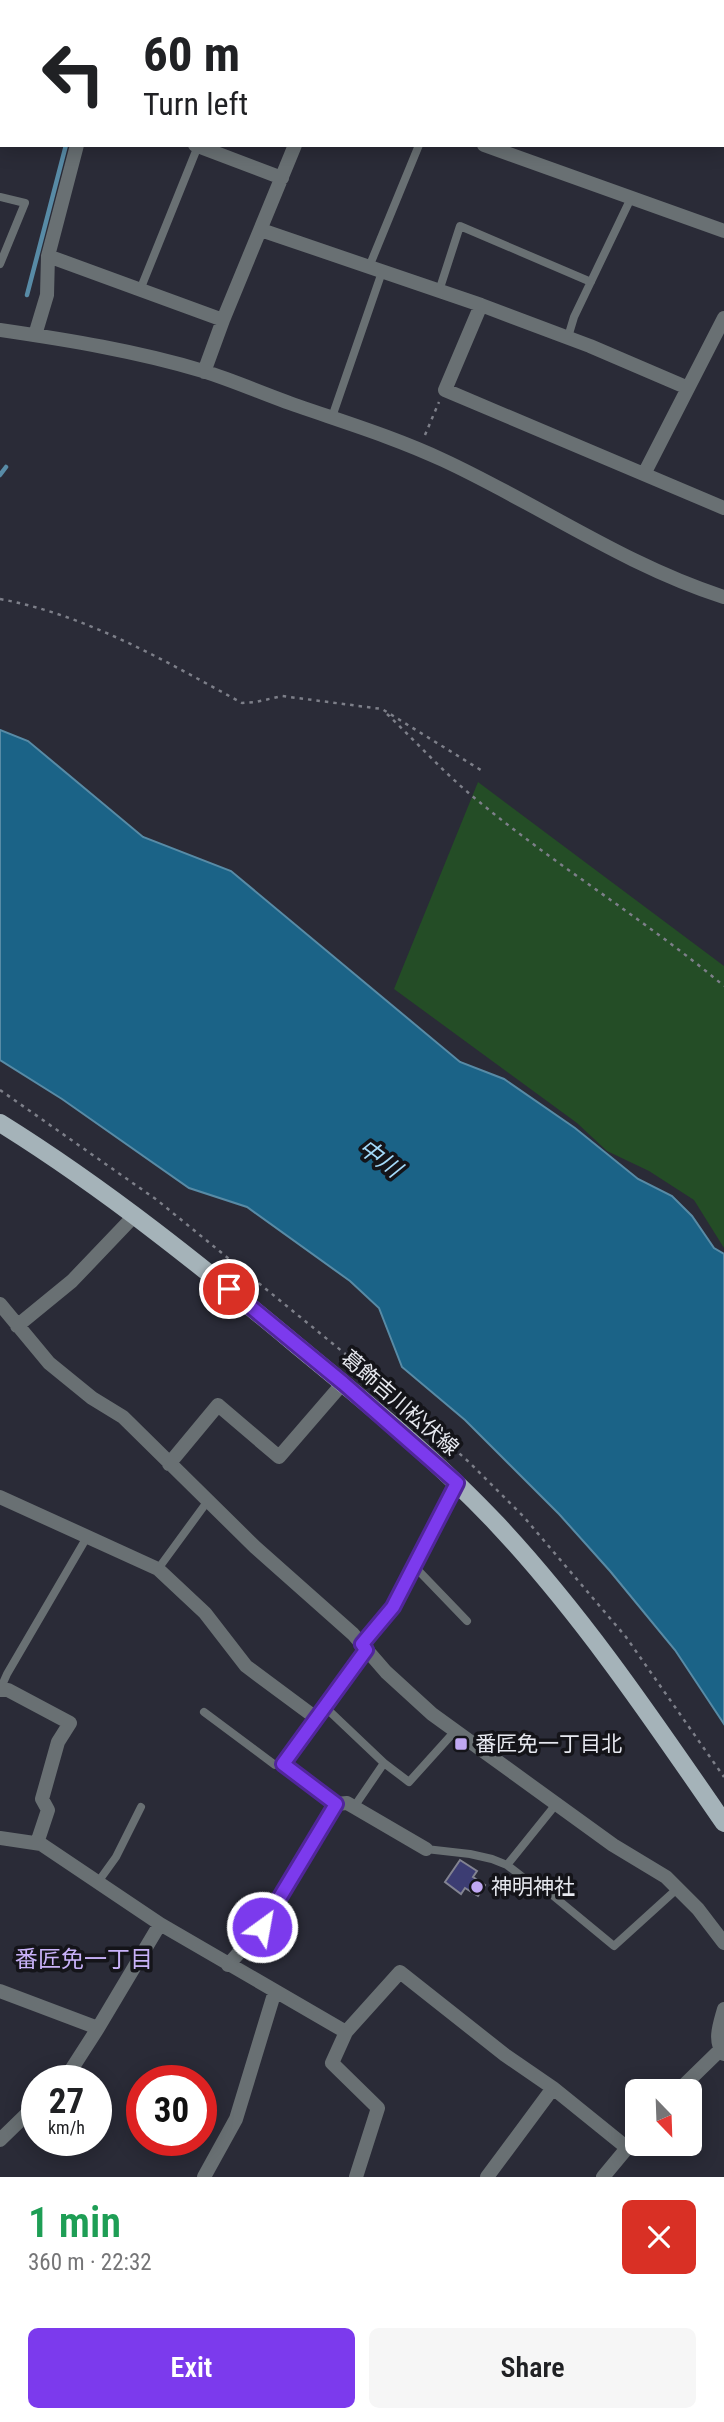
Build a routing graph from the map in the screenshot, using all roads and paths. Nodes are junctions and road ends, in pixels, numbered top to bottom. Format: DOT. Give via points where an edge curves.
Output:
graph roads {
  1 [pos="76,147"];
  2 [pos="197,147"];
  3 [pos="200,147"];
  4 [pos="294,147"];
  5 [pos="418,147"];
  6 [pos="490,147"];
  7 [pos="282,178"];
  8 [pos="0,197"];
  9 [pos="631,198"];
  10 [pos="261,230"];
  11 [pos="724,231"];
  12 [pos="48,256"];
  13 [pos="0,264"];
  14 [pos="375,269"];
  15 [pos="591,282"];
  16 [pos="140,289"];
  17 [pos="439,291"];
  18 [pos="481,304"];
  19 [pos="724,318"];
  20 [pos="223,320"];
  21 [pos="0,330"];
  22 [pos="35,335"];
  23 [pos="568,337"];
  24 [pos="204,372"];
  25 [pos="688,388"];
  26 [pos="445,390"];
  27 [pos="332,417"];
  28 [pos="419,449"];
  29 [pos="644,474"];
  30 [pos="724,508"];
  31 [pos="724,597"];
  32 [pos="0,599"];
  33 [pos="382,709"];
  34 [pos="484,772"];
  35 [pos="724,986"];
  36 [pos="0,1123"];
  37 [pos="135,1215"];
  38 [pos="0,1304"];
  39 [pos="17,1326"];
  40 [pos="343,1383"];
  41 [pos="169,1464"];
  42 [pos="457,1483"];
  43 [pos="0,1497"];
  44 [pos="207,1502"];
  45 [pos="87,1536"];
  46 [pos="414,1566"];
  47 [pos="158,1569"];
  48 [pos="467,1621"];
  49 [pos="364,1647"];
  50 [pos="0,1690"];
  51 [pos="204,1712"];
  52 [pos="321,1712"];
  53 [pos="455,1731"];
  54 [pos="384,1763"];
  55 [pos="283,1764"];
  56 [pos="557,1803"];
  57 [pos="336,1804"];
  58 [pos="141,1807"];
  59 [pos="354,1807"];
  60 [pos="724,1824"];
  61 [pos="0,1838"];
  62 [pos="37,1843"];
  63 [pos="426,1849"];
  64 [pos="507,1865"];
  65 [pos="98,1882"];
  66 [pos="678,1888"];
  67 [pos="160,1924"];
  68 [pos="724,1943"];
  69 [pos="228,1965"];
  70 [pos="0,1990"];
  71 [pos="275,1991"];
  72 [pos="724,2010"];
  73 [pos="98,2028"];
  74 [pos="346,2032"];
  75 [pos="722,2052"];
  76 [pos="74,2065"];
  77 [pos="692,2079"];
  78 [pos="553,2088"];
  79 [pos="21,2120"];
  80 [pos="0,2140"];
  81 [pos="625,2146"];
  82 [pos="625,2148"];
  83 [pos="204,2177"];
  84 [pos="356,2177"];
  85 [pos="486,2177"];
  86 [pos="603,2177"];
  1 -- 12 [label="street"];
  2 -- 16 [label="lane"];
  3 -- 7 [label="street"];
  4 -- 7 [label="street"];
  5 -- 14 [label="lane"];
  6 -- 9 [label="street"];
  7 -- 10 [label="street"];
  8 -- 13 [label="lane" via="25,204"];
  9 -- 11 [label="street"];
  9 -- 15 [label="lane"];
  10 -- 14 [label="street"];
  10 -- 20 [label="street"];
  12 -- 16 [label="street"];
  12 -- 22 [label="street" via="47,295"];
  14 -- 17 [label="street"];
  14 -- 27 [label="lane"];
  15 -- 17 [label="lane" via="460,226"];
  15 -- 23 [label="lane"];
  16 -- 20 [label="street"];
  17 -- 18 [label="street"];
  18 -- 23 [label="street"];
  18 -- 26 [label="street"];
  19 -- 25 [label="street"];
  20 -- 24 [label="street"];
  21 -- 22 [label="street"];
  22 -- 24 [label="street"];
  23 -- 25 [label="street"];
  24 -- 27 [label="street"];
  25 -- 29 [label="street"];
  26 -- 28 [label="path"];
  26 -- 29 [label="street"];
  27 -- 28 [label="street"];
  28 -- 31 [label="street" via="655,572"];
  29 -- 30 [label="street"];
  32 -- 33 [label="path" via="85,624 149,652 242,703 282,696"];
  33 -- 34 [label="path"];
  33 -- 35 [label="path" via="464,789"];
  36 -- 37 [label="main road, 葛飾吉川松伏線"];
  37 -- 39 [label="street" via="72,1281"];
  37 -- 40 [label="main road, 葛飾吉川松伏線"];
  38 -- 39 [label="street"];
  39 -- 41 [label="street" via="49,1363 123,1417"];
  40 -- 41 [label="street" via="279,1457 218,1405"];
  40 -- 42 [label="main road, 葛飾吉川松伏線"];
  41 -- 44 [label="street"];
  42 -- 46 [label="street"];
  42 -- 60 [label="main road, 葛飾吉川松伏線" via="531,1562 612,1661"];
  43 -- 45 [label="street"];
  44 -- 47 [label="lane"];
  44 -- 49 [label="street"];
  45 -- 47 [label="street"];
  45 -- 50 [label="lane"];
  46 -- 48 [label="lane"];
  46 -- 49 [label="street" via="393,1607"];
  47 -- 52 [label="street" via="205,1613 246,1666"];
  49 -- 52 [label="street"];
  49 -- 53 [label="street" via="404,1689"];
  50 -- 62 [label="street" via="70,1723 58,1742 42,1799 48,1810"];
  51 -- 55 [label="lane" via="275,1765"];
  52 -- 54 [label="lane"];
  52 -- 55 [label="street"];
  53 -- 54 [label="lane" via="409,1782"];
  53 -- 56 [label="street"];
  54 -- 59 [label="lane"];
  55 -- 57 [label="street"];
  56 -- 64 [label="lane"];
  56 -- 66 [label="street"];
  57 -- 59 [label="street"];
  57 -- 69 [label="street" via="262,1927"];
  58 -- 65 [label="lane" via="117,1857"];
  59 -- 63 [label="street"];
  61 -- 62 [label="street"];
  62 -- 65 [label="street"];
  63 -- 64 [label="lane" via="481,1856"];
  64 -- 66 [label="lane" via="614,1946"];
  65 -- 67 [label="street"];
  66 -- 68 [label="street"];
  67 -- 69 [label="street"];
  67 -- 73 [label="street"];
  69 -- 71 [label="street"];
  70 -- 73 [label="street"];
  71 -- 74 [label="street"];
  71 -- 83 [label="street" via="236,2119"];
  72 -- 75 [label="street" via="718,2032"];
  73 -- 76 [label="street"];
  74 -- 78 [label="street" via="400,1972"];
  74 -- 84 [label="street" via="331,2063 378,2108"];
  75 -- 77 [label="street"];
  78 -- 81 [label="street"];
  78 -- 85 [label="street"];
  79 -- 80 [label="street"];
  82 -- 86 [label="street"];
}
